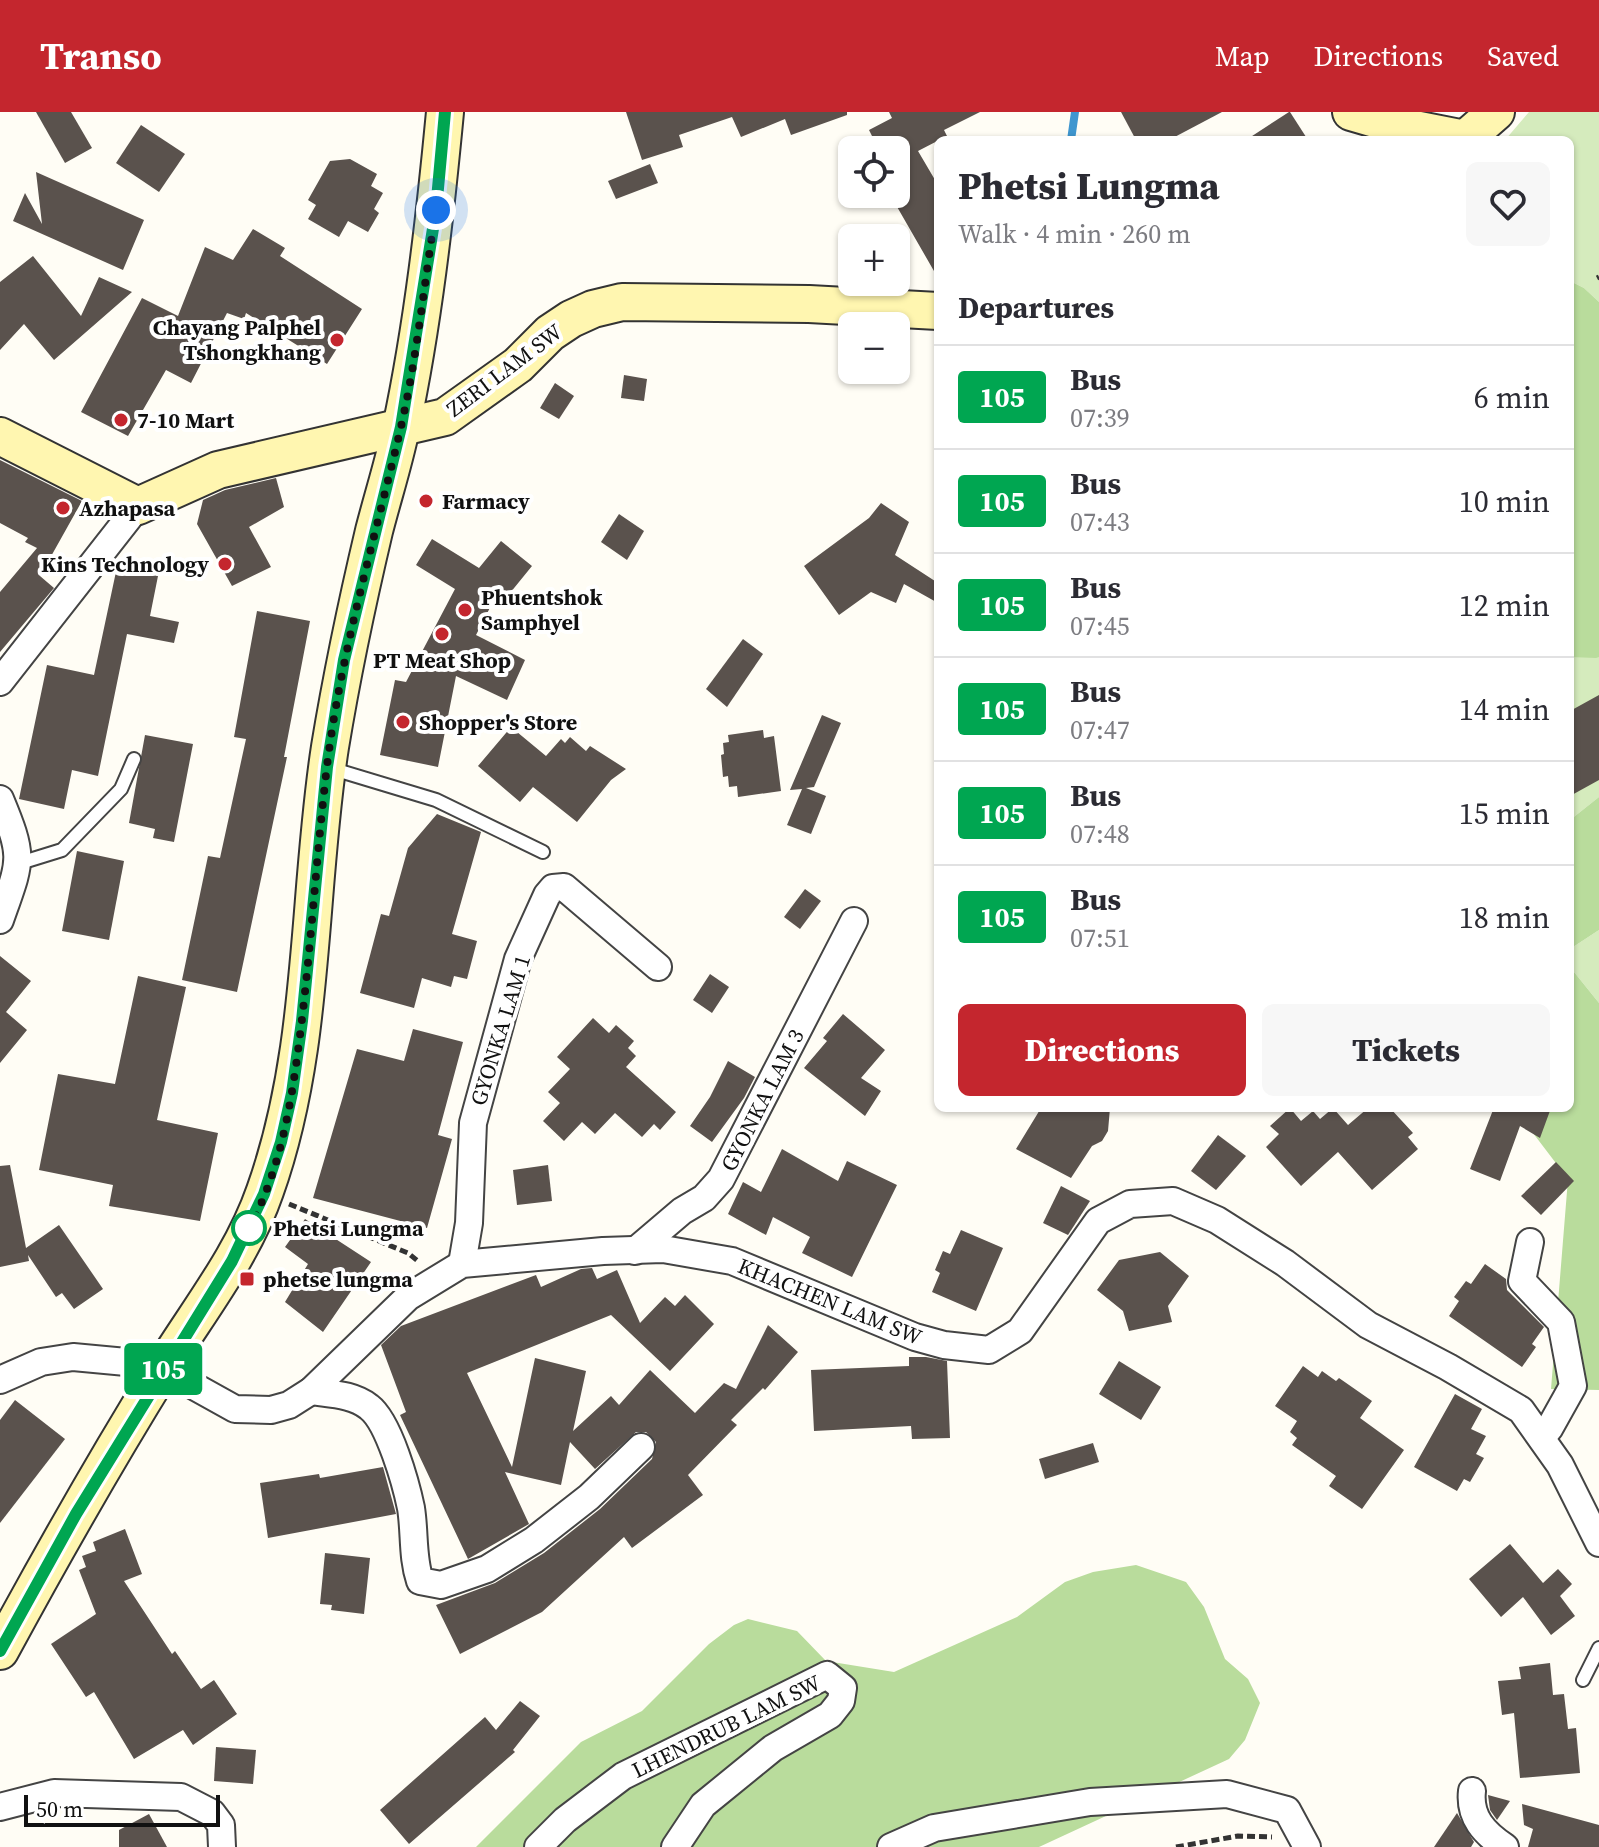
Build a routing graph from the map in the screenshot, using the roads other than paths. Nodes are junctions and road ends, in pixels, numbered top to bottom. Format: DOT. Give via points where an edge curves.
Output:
graph roads {
  1 [pos="445,112"];
  2 [pos="1351,112"];
  3 [pos="1496,112"];
  4 [pos="1445,136"];
  5 [pos="1469,136"];
  6 [pos="934,311"];
  7 [pos="401,427"];
  8 [pos="0,436"];
  9 [pos="138,506"];
  10 [pos="0,682"];
  11 [pos="134,759"];
  12 [pos="327,767"];
  13 [pos="0,799"];
  14 [pos="543,852"];
  15 [pos="20,863"];
  16 [pos="0,920"];
  17 [pos="854,921"];
  18 [pos="658,967"];
  19 [pos="481,1047"];
  20 [pos="1530,1242"];
  21 [pos="635,1251"];
  22 [pos="450,1270"];
  23 [pos="163,1369"];
  24 [pos="0,1380"];
  25 [pos="311,1391"];
  26 [pos="1540,1433"];
  27 [pos="641,1447"];
  28 [pos="1599,1543"];
  29 [pos="14,1603"];
  30 [pos="1599,1648"];
  31 [pos="0,1651"];
  32 [pos="1583,1680"];
  33 [pos="1472,1791"];
  34 [pos="0,1807"];
  35 [pos="222,1847"];
  36 [pos="538,1847"];
  37 [pos="675,1847"];
  38 [pos="891,1847"];
  39 [pos="1307,1847"];
  40 [pos="1505,1847"];
  1 -- 7 [label="main road" via="436,210"];
  2 -- 4 [label="main road"];
  3 -- 5 [label="main road"];
  6 -- 7 [label="main road, ZERI LAM SW" via="622,302 571,319 445,417"];
  7 -- 9 [label="main road, ZERI LAM SW" via="218,470"];
  7 -- 12 [label="main road" via="344,660"];
  8 -- 9 [label="main road"];
  9 -- 10 [label="street"];
  11 -- 15 [label="lane" via="121,789 62,850"];
  12 -- 14 [label="lane" via="436,800"];
  12 -- 23 [label="main road" via="292,1093 264,1194 232,1261"];
  13 -- 15 [label="street" via="17,838"];
  15 -- 16 [label="street"];
  17 -- 21 [label="street, GYONKA LAM 3" via="721,1179"];
  18 -- 22 [label="street, GYONKA LAM 1" via="564,887 547,895 518,959 473,1123 469,1223"];
  19 -- 22 [label="street" via="464,1125 459,1225"];
  20 -- 26 [label="street" via="1522,1281 1561,1322 1573,1386 1549,1429"];
  21 -- 22 [label="street, KHACHEN LAM SW"];
  21 -- 26 [label="street, KHACHEN LAM SW" via="663,1249 732,1261 915,1337 989,1350 1020,1331 1098,1221 1130,1204 1173,1201 1217,1220 1368,1325 1521,1410"];
  22 -- 25 [label="street, KHACHEN LAM SW" via="408,1297"];
  23 -- 24 [label="street, KHACHEN LAM SW" via="73,1357 41,1362"];
  23 -- 25 [label="street, KHACHEN LAM SW" via="235,1409 271,1410"];
  23 -- 29 [label="main road"];
  25 -- 27 [label="street" via="345,1395 371,1408 391,1441 411,1509 420,1581 441,1585 487,1569 534,1540"];
  26 -- 28 [label="street, KHACHEN LAM SW"];
  29 -- 31 [label="main road"];
  30 -- 32 [label="lane"];
  33 -- 40 [label="street" via="1470,1808 1489,1837"];
  34 -- 35 [label="street" via="54,1793 181,1797 212,1813 221,1825"];
  36 -- 37 [label="street, LHENDRUB LAM SW" via="623,1776 827,1675 843,1688 830,1715 773,1748 703,1805"];
  38 -- 39 [label="street" via="934,1828 1090,1802 1227,1794 1287,1810"];
}
